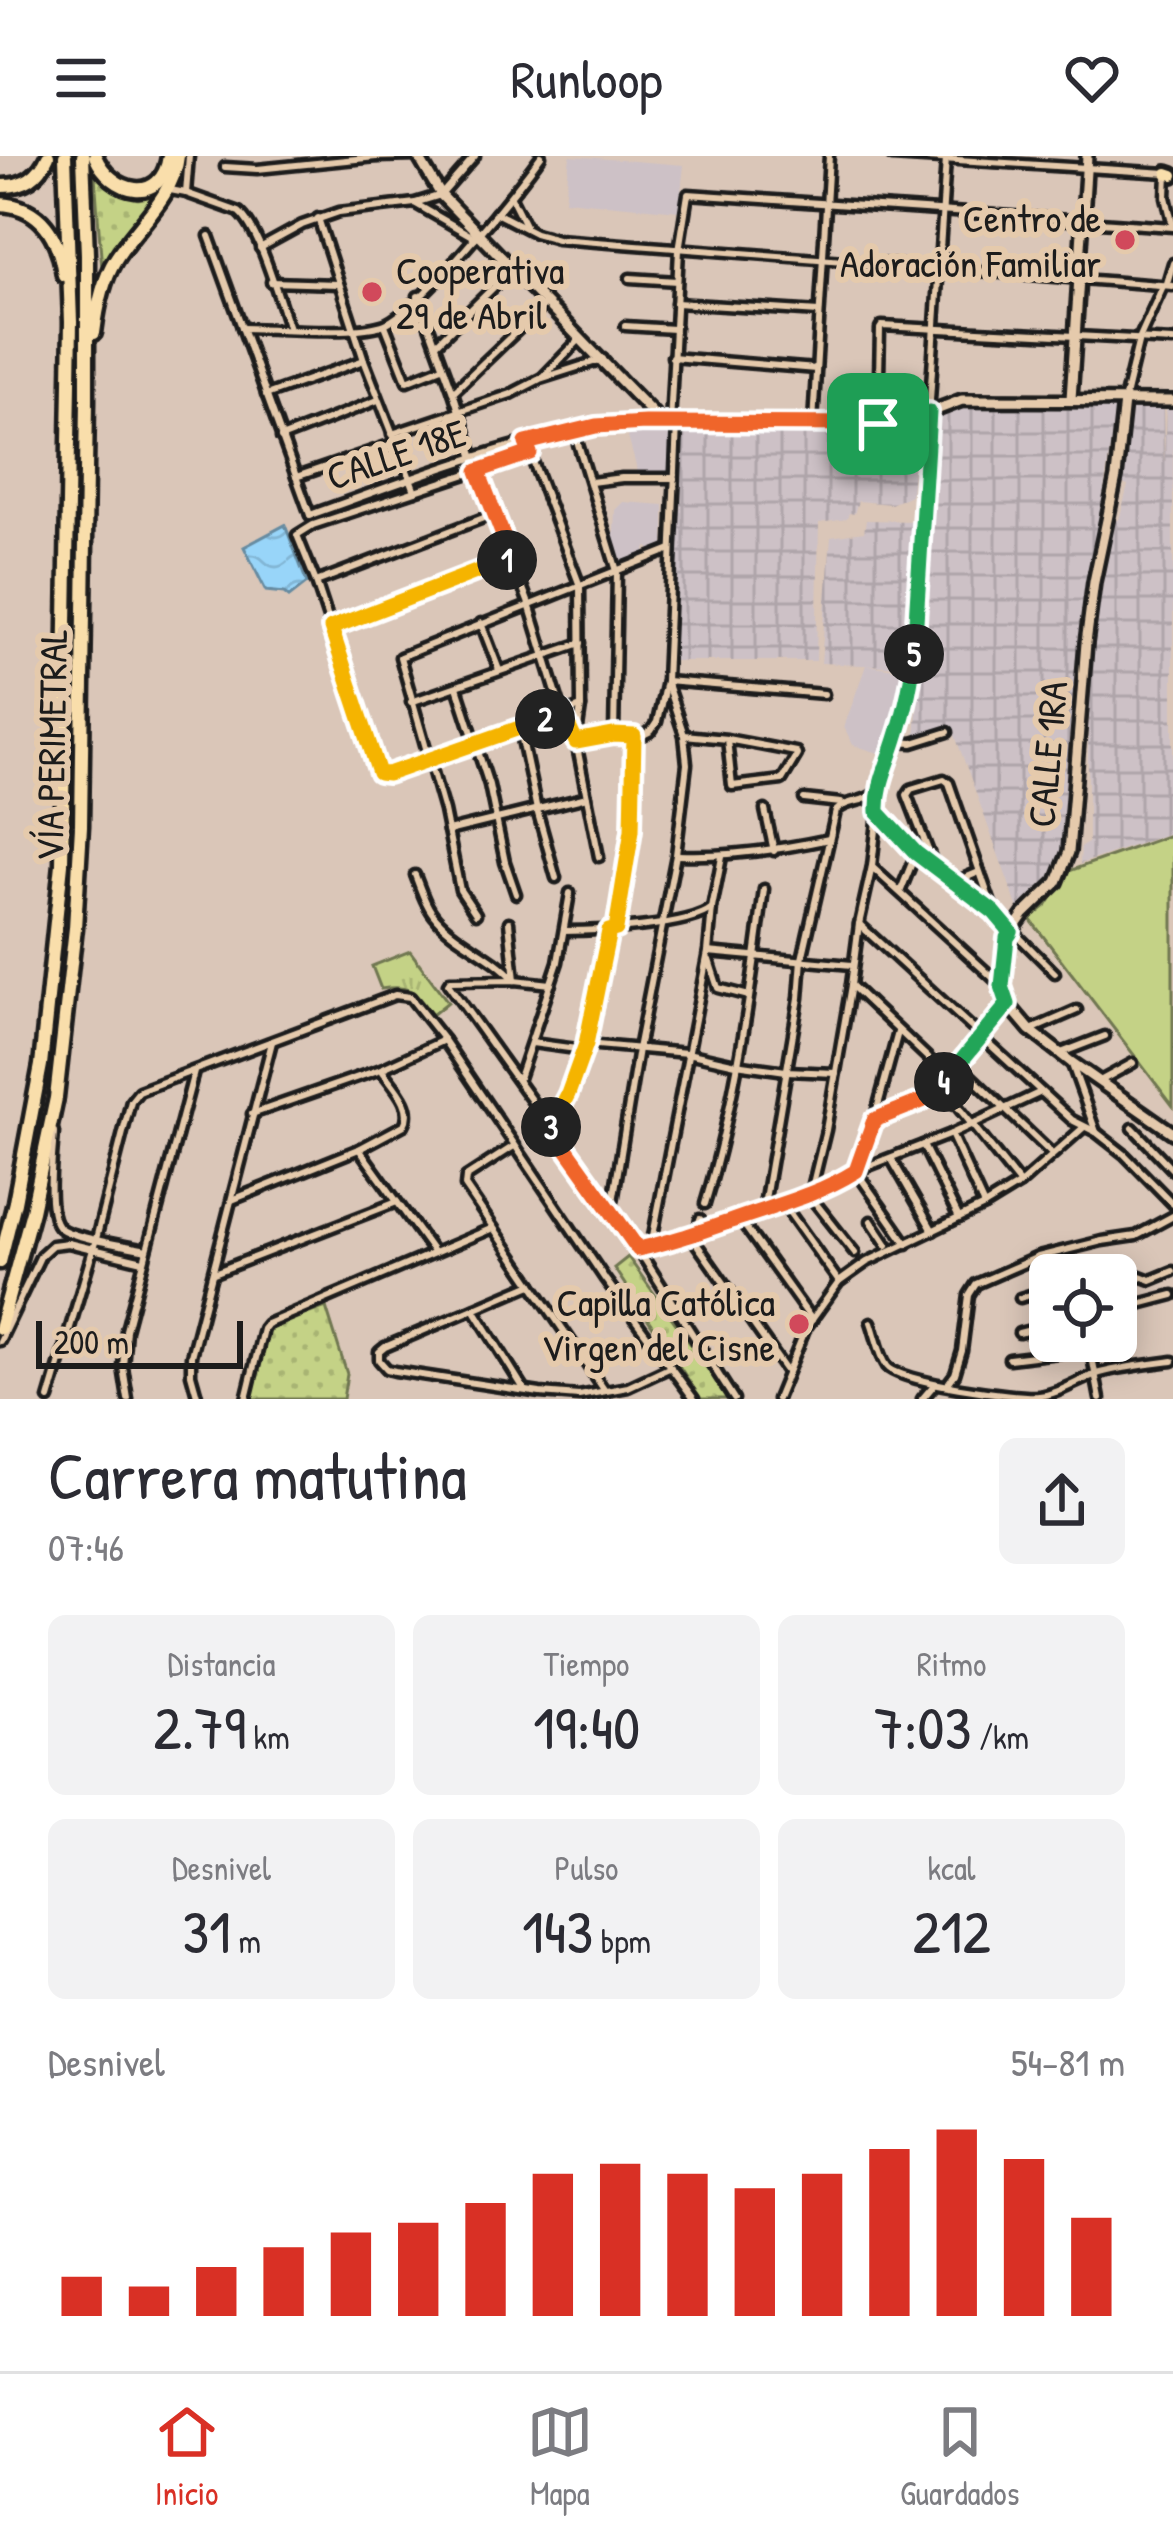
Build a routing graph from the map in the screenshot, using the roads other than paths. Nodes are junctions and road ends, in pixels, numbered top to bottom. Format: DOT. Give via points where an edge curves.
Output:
graph roads {
  1 [pos="48,156"];
  2 [pos="65,156"];
  3 [pos="83,156"];
  4 [pos="95,156"];
  5 [pos="174,156"];
  6 [pos="189,156"];
  7 [pos="417,156"];
  8 [pos="475,156"];
  9 [pos="542,156"];
  10 [pos="830,156"];
  11 [pos="892,156"];
  12 [pos="375,157"];
  13 [pos="917,157"];
  14 [pos="973,158"];
  15 [pos="946,159"];
  16 [pos="1022,160"];
  17 [pos="1086,162"];
  18 [pos="225,167"];
  19 [pos="1170,174"];
  20 [pos="0,186"];
  21 [pos="167,190"];
  22 [pos="186,193"];
  23 [pos="441,195"];
  24 [pos="511,197"];
  25 [pos="415,203"];
  26 [pos="826,203"];
  27 [pos="0,204"];
  28 [pos="943,211"];
  29 [pos="496,213"];
  30 [pos="318,218"];
  31 [pos="1084,221"];
  32 [pos="525,225"];
  33 [pos="1173,226"];
  34 [pos="209,236"];
  35 [pos="477,236"];
  36 [pos="260,248"];
  37 [pos="679,250"];
  38 [pos="822,261"];
  39 [pos="1173,263"];
  40 [pos="513,268"];
  41 [pos="940,270"];
  42 [pos="631,278"];
  43 [pos="1080,280"];
  44 [pos="677,281"];
  45 [pos="272,282"];
  46 [pos="338,284"];
  47 [pos="1168,285"];
  48 [pos="418,296"];
  49 [pos="547,302"];
  50 [pos="676,303"];
  51 [pos="819,312"];
  52 [pos="71,322"];
  53 [pos="385,325"];
  54 [pos="625,326"];
  55 [pos="242,328"];
  56 [pos="289,328"];
  57 [pos="354,328"];
  58 [pos="936,328"];
  59 [pos="674,329"];
  60 [pos="1076,336"];
  61 [pos="582,337"];
  62 [pos="1139,339"];
  63 [pos="1173,341"];
  64 [pos="436,344"];
  65 [pos="672,357"];
  66 [pos="603,359"];
  67 [pos="364,360"];
  68 [pos="444,366"];
  69 [pos="816,369"];
  70 [pos="540,379"];
  71 [pos="454,392"];
  72 [pos="266,395"];
  73 [pos="1071,399"];
  74 [pos="87,400"];
  75 [pos="378,400"];
  76 [pos="1124,401"];
  77 [pos="1173,401"];
  78 [pos="459,412"];
  79 [pos="929,412"];
  80 [pos="813,423"];
  81 [pos="670,424"];
  82 [pos="878,424"];
  83 [pos="574,431"];
  84 [pos="281,438"];
  85 [pos="394,438"];
  86 [pos="526,443"];
  87 [pos="530,453"];
  88 [pos="474,459"];
  89 [pos="478,471"];
  90 [pos="296,477"];
  91 [pos="674,478"];
  92 [pos="411,480"];
  93 [pos="591,482"];
  94 [pos="415,491"];
  95 [pos="494,514"];
  96 [pos="310,515"];
  97 [pos="313,525"];
  98 [pos="671,549"];
  99 [pos="512,559"];
  100 [pos="616,571"];
  101 [pos="316,581"];
  102 [pos="580,586"];
  103 [pos="529,604"];
  104 [pos="481,623"];
  105 [pos="331,628"];
  106 [pos="581,644"];
  107 [pos="546,654"];
  108 [pos="500,671"];
  109 [pos="666,681"];
  110 [pos="457,687"];
  111 [pos="824,694"];
  112 [pos="411,703"];
  113 [pos="581,707"];
  114 [pos="562,712"];
  115 [pos="520,728"];
  116 [pos="948,732"];
  117 [pos="614,735"];
  118 [pos="684,735"];
  119 [pos="634,736"];
  120 [pos="727,739"];
  121 [pos="576,742"];
  122 [pos="895,742"];
  123 [pos="476,744"];
  124 [pos="429,760"];
  125 [pos="877,791"];
  126 [pos="587,796"];
  127 [pos="804,799"];
  128 [pos="845,803"];
  129 [pos="537,810"];
  130 [pos="765,810"];
  131 [pos="878,812"];
  132 [pos="497,819"];
  133 [pos="448,831"];
  134 [pos="829,839"];
  135 [pos="774,851"];
  136 [pos="916,853"];
  137 [pos="676,855"];
  138 [pos="722,856"];
  139 [pos="598,857"];
  140 [pos="872,866"];
  141 [pos="935,868"];
  142 [pos="980,872"];
  143 [pos="415,875"];
  144 [pos="556,878"];
  145 [pos="952,883"];
  146 [pos="764,889"];
  147 [pos="901,890"];
  148 [pos="570,892"];
  149 [pos="516,894"];
  150 [pos="712,908"];
  151 [pos="994,912"];
  152 [pos="476,914"];
  153 [pos="509,922"];
  154 [pos="663,922"];
  155 [pos="859,924"];
  156 [pos="612,930"];
  157 [pos="564,931"];
  158 [pos="1011,932"];
  159 [pos="708,955"];
  160 [pos="756,955"];
  161 [pos="802,959"];
  162 [pos="852,964"];
  163 [pos="1055,973"];
  164 [pos="515,980"];
  165 [pos="551,984"];
  166 [pos="851,985"];
  167 [pos="1002,986"];
  168 [pos="749,996"];
  169 [pos="1008,1004"];
  170 [pos="1077,1010"];
  171 [pos="1030,1030"];
  172 [pos="898,1031"];
  173 [pos="981,1036"];
  174 [pos="1105,1036"];
  175 [pos="444,1040"];
  176 [pos="272,1042"];
  177 [pos="532,1042"];
  178 [pos="585,1047"];
  179 [pos="638,1048"];
  180 [pos="687,1052"];
  181 [pos="1061,1053"];
  182 [pos="1071,1062"];
  183 [pos="1133,1063"];
  184 [pos="736,1064"];
  185 [pos="958,1064"];
  186 [pos="381,1070"];
  187 [pos="786,1071"];
  188 [pos="194,1072"];
  189 [pos="836,1073"];
  190 [pos="948,1077"];
  191 [pos="518,1081"];
  192 [pos="1100,1081"];
  193 [pos="941,1086"];
  194 [pos="1041,1092"];
  195 [pos="56,1099"];
  196 [pos="1006,1109"];
  197 [pos="253,1114"];
  198 [pos="874,1120"];
  199 [pos="973,1124"];
  200 [pos="551,1126"];
  201 [pos="1084,1127"];
  202 [pos="1133,1128"];
  203 [pos="1096,1132"];
  204 [pos="1173,1133"];
  205 [pos="951,1134"];
  206 [pos="923,1144"];
  207 [pos="514,1146"];
  208 [pos="358,1149"];
  209 [pos="1052,1154"];
  210 [pos="891,1158"];
  211 [pos="1173,1170"];
  212 [pos="856,1171"];
  213 [pos="1020,1184"];
  214 [pos="810,1196"];
  215 [pos="232,1200"];
  216 [pos="397,1202"];
  217 [pos="705,1204"];
  218 [pos="1173,1204"];
  219 [pos="784,1205"];
  220 [pos="984,1206"];
  221 [pos="763,1211"];
  222 [pos="610,1214"];
  223 [pos="1173,1216"];
  224 [pos="53,1218"];
  225 [pos="739,1218"];
  226 [pos="959,1218"];
  227 [pos="700,1219"];
  228 [pos="871,1221"];
  229 [pos="493,1228"];
  230 [pos="933,1231"];
  231 [pos="694,1235"];
  232 [pos="96,1239"];
  233 [pos="907,1244"];
  234 [pos="887,1245"];
  235 [pos="651,1246"];
  236 [pos="49,1247"];
  237 [pos="93,1249"];
  238 [pos="638,1249"];
  239 [pos="146,1250"];
  240 [pos="854,1252"];
  241 [pos="435,1254"];
  242 [pos="143,1261"];
  243 [pos="0,1262"];
  244 [pos="1173,1271"];
  245 [pos="214,1273"];
  246 [pos="1137,1275"];
  247 [pos="839,1282"];
  248 [pos="532,1284"];
  249 [pos="1029,1295"];
  250 [pos="1173,1295"];
  251 [pos="1021,1298"];
  252 [pos="1137,1304"];
  253 [pos="474,1309"];
  254 [pos="812,1320"];
  255 [pos="872,1322"];
  256 [pos="0,1328"];
  257 [pos="1029,1330"];
  258 [pos="1019,1333"];
  259 [pos="0,1341"];
  260 [pos="1029,1356"];
  261 [pos="1009,1359"];
  262 [pos="1173,1361"];
  263 [pos="1094,1362"];
  264 [pos="671,1367"];
  265 [pos="787,1372"];
  266 [pos="1097,1374"];
  267 [pos="948,1384"];
  268 [pos="934,1385"];
  269 [pos="524,1390"];
  270 [pos="606,1393"];
  271 [pos="49,1399"];
  272 [pos="128,1399"];
  273 [pos="199,1399"];
  274 [pos="246,1399"];
  275 [pos="694,1399"];
  276 [pos="734,1399"];
  277 [pos="777,1399"];
  278 [pos="922,1399"];
  279 [pos="1100,1399"];
  1 -- 20 [label="highway" via="34,177"];
  2 -- 52 [label="highway, VÍA PERIMETRAL"];
  3 -- 74 [label="highway, VÍA PERIMETRAL"];
  4 -- 5 [label="highway" via="113,181 140,189 160,179"];
  5 -- 21 [label="highway"];
  6 -- 22 [label="street"];
  7 -- 12 [label="street"];
  7 -- 23 [label="street"];
  8 -- 23 [label="street"];
  9 -- 24 [label="street"];
  10 -- 26 [label="street"];
  11 -- 13 [label="street"];
  12 -- 18 [label="street"];
  13 -- 15 [label="street"];
  14 -- 15 [label="street"];
  14 -- 16 [label="street"];
  15 -- 28 [label="street"];
  16 -- 17 [label="street"];
  17 -- 19 [label="street"];
  17 -- 31 [label="street"];
  19 -- 33 [label="street"];
  21 -- 22 [label="street"];
  21 -- 74 [label="highway" via="107,275"];
  22 -- 36 [label="street" via="239,212"];
  23 -- 25 [label="street"];
  23 -- 35 [label="street"];
  24 -- 29 [label="street"];
  24 -- 32 [label="street"];
  25 -- 30 [label="street"];
  25 -- 35 [label="street"];
  26 -- 28 [label="street"];
  26 -- 37 [label="street" via="688,194"];
  26 -- 38 [label="street"];
  27 -- 52 [label="highway" via="28,209 53,235"];
  28 -- 31 [label="street"];
  28 -- 41 [label="street"];
  29 -- 32 [label="street"];
  29 -- 35 [label="street"];
  30 -- 36 [label="street"];
  30 -- 46 [label="street"];
  31 -- 33 [label="street"];
  31 -- 43 [label="street"];
  32 -- 37 [label="street" via="546,237"];
  34 -- 55 [label="street"];
  35 -- 40 [label="street"];
  35 -- 48 [label="street"];
  36 -- 45 [label="street"];
  37 -- 38 [label="street"];
  37 -- 44 [label="street"];
  38 -- 41 [label="street"];
  38 -- 51 [label="street"];
  39 -- 47 [label="street, CALLE 1RA"];
  40 -- 49 [label="street"];
  40 -- 64 [label="street"];
  41 -- 43 [label="street"];
  41 -- 58 [label="street"];
  42 -- 44 [label="street"];
  43 -- 47 [label="street"];
  43 -- 60 [label="street"];
  44 -- 50 [label="street"];
  45 -- 46 [label="street"];
  45 -- 56 [label="street"];
  46 -- 57 [label="street"];
  47 -- 62 [label="street, CALLE 1RA"];
  48 -- 53 [label="street"];
  48 -- 64 [label="street"];
  49 -- 61 [label="street"];
  49 -- 71 [label="street"];
  50 -- 51 [label="street"];
  50 -- 59 [label="street"];
  51 -- 69 [label="street"];
  52 -- 243 [label="highway, VÍA PERIMETRAL" via="57,926 41,1065"];
  53 -- 57 [label="street"];
  53 -- 68 [label="street" via="407,381"];
  54 -- 59 [label="street"];
  55 -- 56 [label="street"];
  55 -- 72 [label="street"];
  56 -- 57 [label="street"];
  57 -- 67 [label="street"];
  58 -- 60 [label="street"];
  58 -- 79 [label="street"];
  58 -- 82 [label="street" via="881,327"];
  59 -- 65 [label="street"];
  60 -- 62 [label="street"];
  60 -- 73 [label="street"];
  61 -- 66 [label="street"];
  61 -- 70 [label="street"];
  62 -- 63 [label="street"];
  62 -- 76 [label="street, CALLE 1RA"];
  64 -- 68 [label="street"];
  65 -- 69 [label="street"];
  65 -- 81 [label="street"];
  66 -- 70 [label="street"];
  66 -- 81 [label="street"];
  67 -- 72 [label="street"];
  67 -- 75 [label="street"];
  68 -- 71 [label="street"];
  69 -- 80 [label="street"];
  70 -- 78 [label="street"];
  71 -- 78 [label="street"];
  72 -- 84 [label="street"];
  73 -- 76 [label="street, CALLE 18E"];
  73 -- 79 [label="street, CALLE 18E" via="962,400"];
  74 -- 195 [label="highway, VÍA PERIMETRAL" via="80,866"];
  75 -- 84 [label="street"];
  75 -- 85 [label="street"];
  76 -- 77 [label="street, CALLE 18E"];
  76 -- 158 [label="street, CALLE 1RA" via="1086,643 1069,852 1057,882"];
  78 -- 85 [label="street"];
  78 -- 88 [label="street"];
  79 -- 82 [label="street, CALLE 18E"];
  79 -- 122 [label="street" via="911,686"];
  80 -- 81 [label="street, CALLE 18E"];
  80 -- 82 [label="street, CALLE 18E"];
  81 -- 83 [label="street, CALLE 18E"];
  81 -- 91 [label="street"];
  83 -- 86 [label="street, CALLE 18E"];
  83 -- 93 [label="street"];
  84 -- 90 [label="street"];
  85 -- 90 [label="street"];
  85 -- 92 [label="street"];
  86 -- 87 [label="street"];
  86 -- 88 [label="street, CALLE 18E"];
  87 -- 89 [label="street, CALLE 18E"];
  87 -- 102 [label="street"];
  88 -- 89 [label="street"];
  88 -- 92 [label="street, CALLE 18E"];
  89 -- 94 [label="street, CALLE 18E"];
  89 -- 95 [label="street"];
  90 -- 96 [label="street"];
  91 -- 93 [label="street"];
  91 -- 98 [label="street"];
  92 -- 94 [label="street"];
  92 -- 96 [label="street, CALLE 18E"];
  93 -- 100 [label="street"];
  94 -- 97 [label="street, CALLE 18E"];
  95 -- 99 [label="street"];
  95 -- 101 [label="street"];
  96 -- 97 [label="street"];
  97 -- 101 [label="street" via="297,535"];
  98 -- 100 [label="street"];
  98 -- 109 [label="street"];
  99 -- 103 [label="street"];
  99 -- 105 [label="street"];
  100 -- 102 [label="street"];
  100 -- 117 [label="street"];
  101 -- 105 [label="street"];
  102 -- 103 [label="street"];
  102 -- 106 [label="street"];
  103 -- 104 [label="street"];
  103 -- 107 [label="street"];
  104 -- 108 [label="street"];
  104 -- 112 [label="street" via="400,657"];
  105 -- 124 [label="street" via="379,773"];
  106 -- 107 [label="street"];
  106 -- 113 [label="street"];
  107 -- 108 [label="street"];
  107 -- 114 [label="street"];
  108 -- 110 [label="street"];
  109 -- 111 [label="street"];
  109 -- 118 [label="street"];
  109 -- 119 [label="street" via="657,722"];
  110 -- 112 [label="street"];
  110 -- 123 [label="street"];
  112 -- 124 [label="street"];
  113 -- 114 [label="street"];
  113 -- 121 [label="street"];
  114 -- 115 [label="street"];
  114 -- 121 [label="street"];
  115 -- 123 [label="street"];
  115 -- 129 [label="street"];
  116 -- 122 [label="street"];
  117 -- 119 [label="street"];
  117 -- 121 [label="street"];
  118 -- 120 [label="street"];
  118 -- 137 [label="street"];
  119 -- 156 [label="street" via="632,830"];
  120 -- 120 [label="street" via="730,786 782,780 797,755"];
  121 -- 126 [label="street"];
  122 -- 125 [label="street"];
  123 -- 124 [label="street"];
  123 -- 132 [label="street"];
  124 -- 133 [label="street"];
  125 -- 128 [label="street"];
  125 -- 131 [label="street"];
  126 -- 129 [label="street"];
  126 -- 139 [label="street"];
  127 -- 128 [label="street"];
  128 -- 134 [label="street"];
  129 -- 132 [label="street"];
  129 -- 144 [label="street"];
  130 -- 135 [label="street"];
  131 -- 136 [label="street"];
  131 -- 140 [label="street"];
  132 -- 133 [label="street"];
  132 -- 149 [label="street"];
  133 -- 152 [label="street" via="460,890"];
  134 -- 135 [label="street"];
  134 -- 161 [label="street"];
  135 -- 138 [label="street"];
  136 -- 141 [label="street"];
  136 -- 147 [label="street"];
  137 -- 138 [label="street"];
  137 -- 154 [label="street"];
  138 -- 150 [label="street"];
  140 -- 147 [label="street"];
  140 -- 155 [label="street"];
  141 -- 142 [label="street" via="907,794 944,779"];
  141 -- 145 [label="street"];
  142 -- 145 [label="street"];
  142 -- 151 [label="street"];
  143 -- 164 [label="street" via="435,917"];
  145 -- 151 [label="street"];
  146 -- 160 [label="street"];
  147 -- 167 [label="street"];
  148 -- 157 [label="street"];
  150 -- 154 [label="street"];
  150 -- 159 [label="street"];
  151 -- 158 [label="street"];
  153 -- 164 [label="street"];
  154 -- 156 [label="street"];
  154 -- 179 [label="street"];
  155 -- 162 [label="street"];
  155 -- 173 [label="street"];
  156 -- 157 [label="street"];
  156 -- 178 [label="street"];
  157 -- 165 [label="street"];
  158 -- 163 [label="street"];
  158 -- 167 [label="street"];
  159 -- 160 [label="street"];
  159 -- 168 [label="street" via="718,988"];
  159 -- 180 [label="street"];
  160 -- 161 [label="street"];
  160 -- 168 [label="street"];
  161 -- 162 [label="street"];
  161 -- 187 [label="street"];
  162 -- 166 [label="street"];
  164 -- 165 [label="street"];
  164 -- 191 [label="street" via="450,981 449,988"];
  165 -- 177 [label="street"];
  166 -- 172 [label="street"];
  166 -- 189 [label="street"];
  167 -- 169 [label="street"];
  168 -- 184 [label="street"];
  169 -- 171 [label="street"];
  169 -- 173 [label="street"];
  170 -- 171 [label="street"];
  171 -- 181 [label="street"];
  172 -- 190 [label="street"];
  172 -- 198 [label="street"];
  173 -- 185 [label="street"];
  173 -- 194 [label="street"];
  174 -- 181 [label="street"];
  175 -- 176 [label="street" via="410,997 395,994"];
  175 -- 186 [label="street"];
  175 -- 207 [label="street"];
  176 -- 188 [label="street"];
  176 -- 197 [label="street"];
  177 -- 178 [label="street"];
  177 -- 191 [label="street"];
  178 -- 179 [label="street"];
  178 -- 200 [label="street"];
  179 -- 180 [label="street"];
  179 -- 222 [label="street"];
  180 -- 184 [label="street"];
  180 -- 235 [label="street"];
  181 -- 182 [label="street"];
  182 -- 192 [label="street"];
  182 -- 203 [label="street"];
  183 -- 192 [label="street"];
  184 -- 187 [label="street"];
  184 -- 217 [label="street"];
  185 -- 190 [label="street"];
  185 -- 196 [label="street"];
  186 -- 197 [label="street"];
  186 -- 208 [label="street" via="409,1119"];
  187 -- 189 [label="street"];
  187 -- 221 [label="street"];
  188 -- 232 [label="street" via="131,1101"];
  188 -- 239 [label="street"];
  189 -- 214 [label="street"];
  190 -- 193 [label="street"];
  191 -- 200 [label="street"];
  192 -- 204 [label="street"];
  193 -- 198 [label="street"];
  193 -- 199 [label="street"];
  194 -- 196 [label="street"];
  194 -- 201 [label="street"];
  195 -- 224 [label="street"];
  195 -- 256 [label="highway, VÍA PERIMETRAL"];
  196 -- 199 [label="street"];
  196 -- 209 [label="street"];
  197 -- 215 [label="street"];
  198 -- 212 [label="street"];
  199 -- 205 [label="street"];
  199 -- 213 [label="street"];
  200 -- 222 [label="street"];
  201 -- 203 [label="street"];
  201 -- 209 [label="street"];
  202 -- 211 [label="street"];
  203 -- 218 [label="street"];
  205 -- 206 [label="street"];
  205 -- 220 [label="street"];
  206 -- 210 [label="street"];
  206 -- 226 [label="street"];
  207 -- 229 [label="street" via="466,1177 467,1192"];
  207 -- 264 [label="street"];
  208 -- 215 [label="street"];
  208 -- 216 [label="street"];
  209 -- 213 [label="street"];
  210 -- 212 [label="street"];
  210 -- 230 [label="street"];
  212 -- 214 [label="street"];
  212 -- 233 [label="street"];
  213 -- 220 [label="street"];
  214 -- 219 [label="street"];
  214 -- 240 [label="street"];
  215 -- 245 [label="street"];
  216 -- 241 [label="street"];
  216 -- 245 [label="street"];
  219 -- 221 [label="street"];
  219 -- 247 [label="street"];
  220 -- 226 [label="street"];
  221 -- 225 [label="street"];
  222 -- 238 [label="street"];
  223 -- 267 [label="street" via="1136,1236 1038,1257 976,1284"];
  224 -- 232 [label="street" via="70,1233"];
  224 -- 236 [label="street" via="58,1236"];
  225 -- 231 [label="street"];
  225 -- 254 [label="street"];
  226 -- 230 [label="street"];
  227 -- 231 [label="street"];
  228 -- 234 [label="street"];
  229 -- 241 [label="street"];
  229 -- 248 [label="street"];
  230 -- 233 [label="street"];
  231 -- 235 [label="street"];
  231 -- 265 [label="street"];
  232 -- 237 [label="street"];
  232 -- 239 [label="street"];
  233 -- 247 [label="street"];
  235 -- 238 [label="street"];
  236 -- 237 [label="street"];
  236 -- 259 [label="street"];
  237 -- 242 [label="street"];
  237 -- 271 [label="street"];
  238 -- 276 [label="street"];
  239 -- 242 [label="street"];
  241 -- 274 [label="street" via="267,1324"];
  242 -- 272 [label="street" via="126,1330"];
  244 -- 246 [label="street" via="1151,1280"];
  245 -- 273 [label="street" via="190,1364"];
  247 -- 254 [label="street"];
  248 -- 253 [label="street"];
  248 -- 270 [label="street"];
  249 -- 251 [label="street"];
  250 -- 252 [label="street"];
  253 -- 269 [label="street"];
  253 -- 269 [label="street" via="385,1347 379,1360 395,1371"];
  254 -- 265 [label="street"];
  255 -- 268 [label="street" via="891,1371"];
  257 -- 258 [label="street"];
  260 -- 261 [label="street"];
  262 -- 266 [label="street"];
  263 -- 266 [label="street"];
  264 -- 270 [label="street"];
  264 -- 275 [label="street"];
  265 -- 277 [label="street"];
  266 -- 267 [label="street" via="1042,1396"];
  266 -- 279 [label="street"];
  267 -- 268 [label="street"];
  268 -- 278 [label="street"];
  269 -- 270 [label="street"];
}
